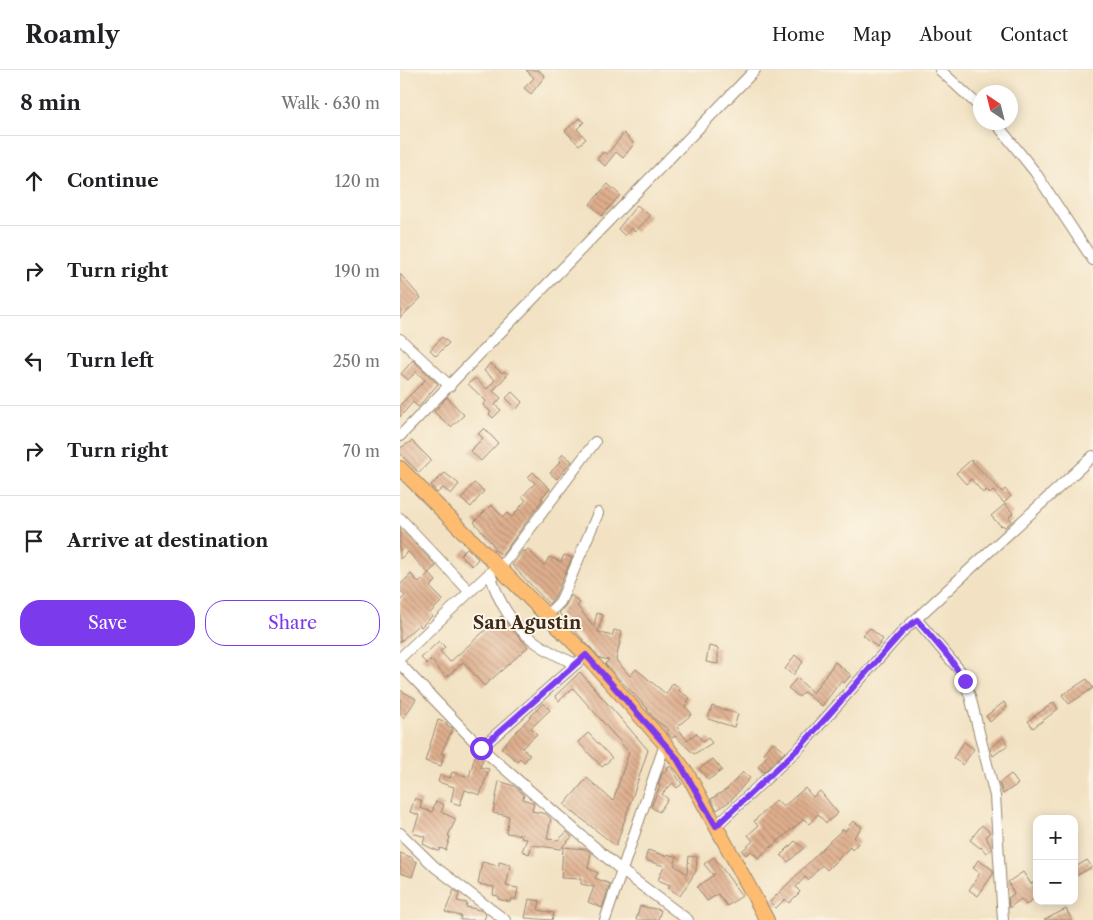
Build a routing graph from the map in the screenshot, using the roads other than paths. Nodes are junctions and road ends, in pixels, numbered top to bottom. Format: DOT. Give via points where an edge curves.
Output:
graph roads {
  1 [pos="754,70"];
  2 [pos="940,70"];
  3 [pos="973,101"];
  4 [pos="1001,130"];
  5 [pos="1093,260"];
  6 [pos="400,339"];
  7 [pos="450,386"];
  8 [pos="400,436"];
  9 [pos="595,442"];
  10 [pos="1093,456"];
  11 [pos="400,468"];
  12 [pos="598,513"];
  13 [pos="400,518"];
  14 [pos="495,570"];
  15 [pos="470,592"];
  16 [pos="546,616"];
  17 [pos="917,620"];
  18 [pos="400,658"];
  19 [pos="581,660"];
  20 [pos="400,664"];
  21 [pos="665,744"];
  22 [pos="481,748"];
  23 [pos="716,826"];
  24 [pos="400,833"];
  25 [pos="621,870"];
  26 [pos="504,920"];
  27 [pos="605,920"];
  28 [pos="688,920"];
  29 [pos="767,920"];
  30 [pos="1003,920"];
  1 -- 7 [label="street"];
  2 -- 3 [label="street"];
  4 -- 5 [label="street" via="1035,172"];
  6 -- 7 [label="street"];
  7 -- 8 [label="street"];
  9 -- 14 [label="street"];
  10 -- 17 [label="street"];
  11 -- 14 [label="main road"];
  12 -- 16 [label="street" via="560,602"];
  13 -- 15 [label="street"];
  14 -- 15 [label="street"];
  14 -- 16 [label="main road"];
  14 -- 19 [label="street" via="502,604 521,631 552,654"];
  15 -- 18 [label="street"];
  16 -- 19 [label="main road"];
  17 -- 23 [label="street" via="904,630 801,746"];
  17 -- 30 [label="street" via="961,672 970,696 994,796"];
  19 -- 21 [label="main road"];
  19 -- 22 [label="street"];
  20 -- 22 [label="street"];
  21 -- 23 [label="main road" via="686,773"];
  21 -- 25 [label="street"];
  22 -- 25 [label="street"];
  23 -- 29 [label="main road"];
  24 -- 26 [label="street" via="435,866"];
  25 -- 27 [label="street"];
  25 -- 28 [label="street"];
}
